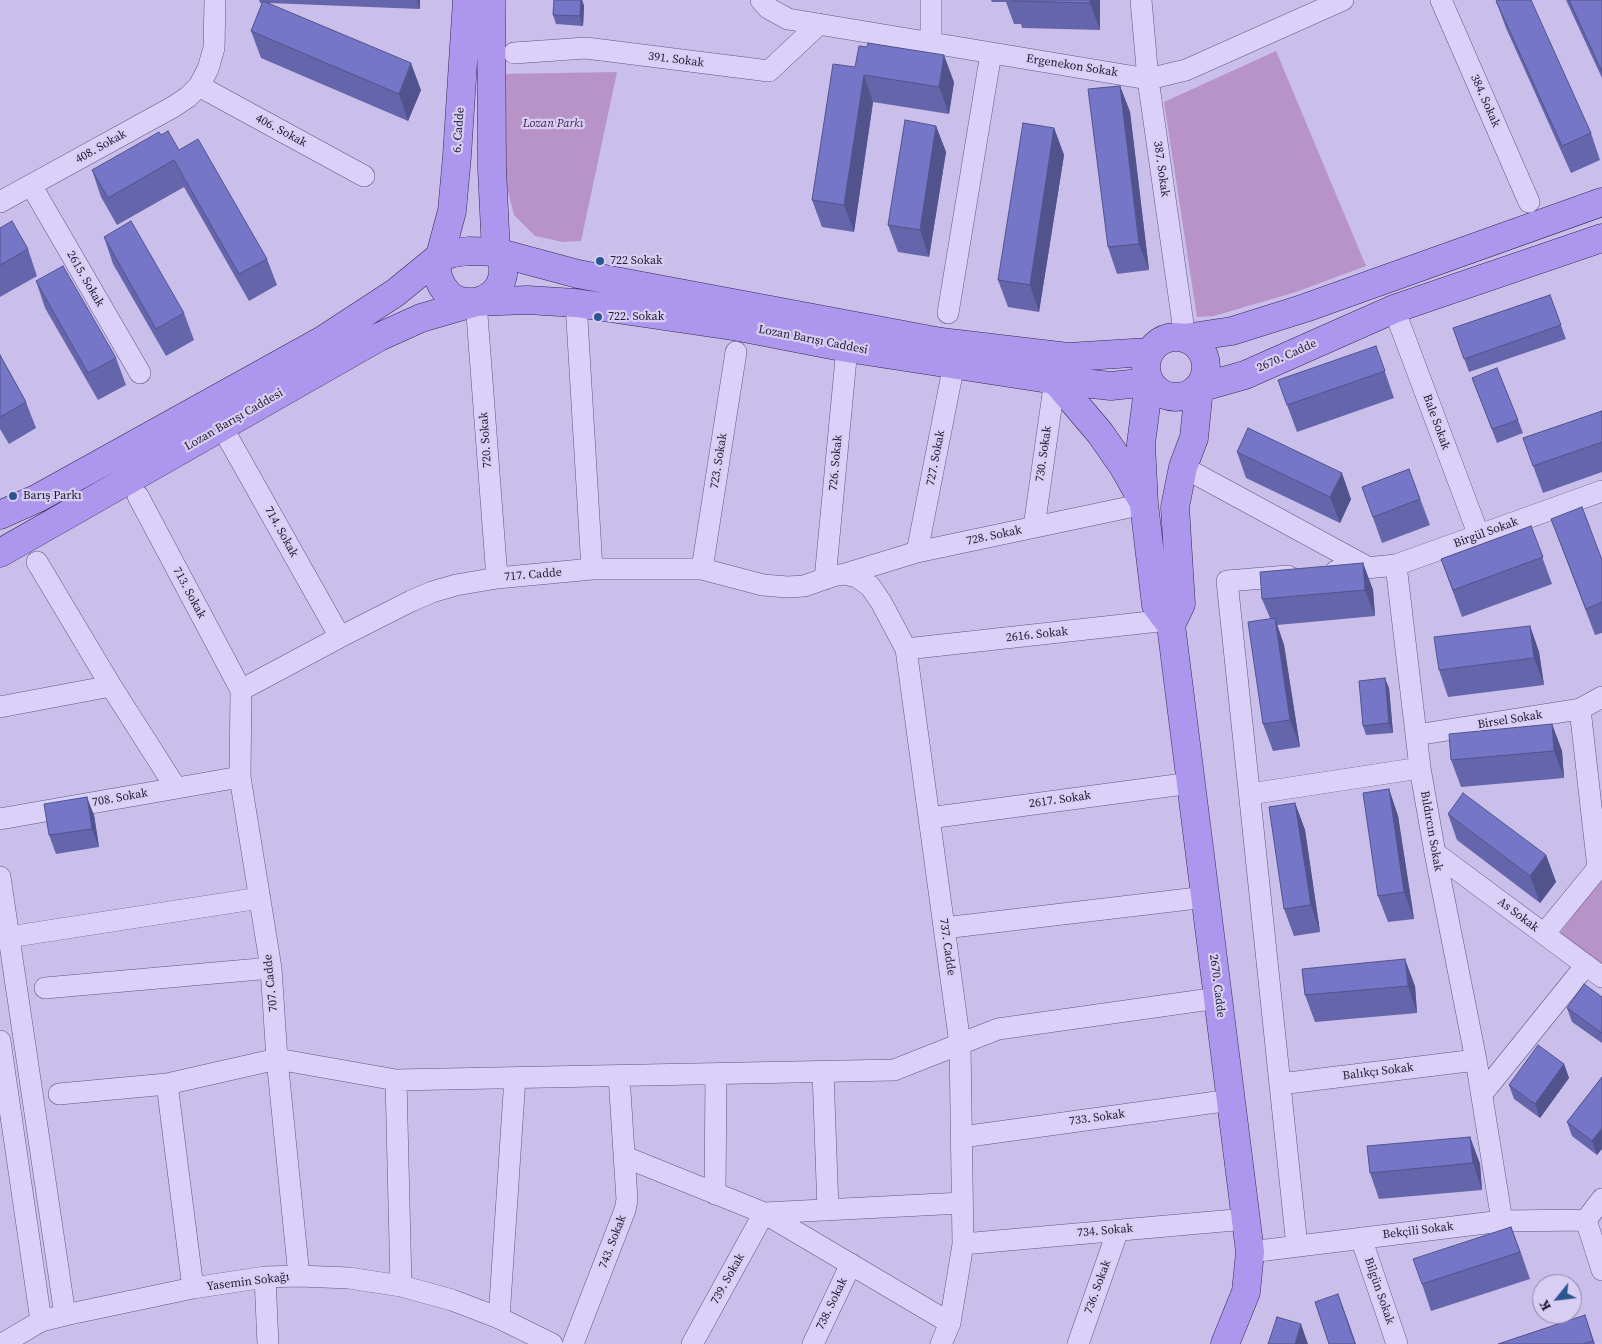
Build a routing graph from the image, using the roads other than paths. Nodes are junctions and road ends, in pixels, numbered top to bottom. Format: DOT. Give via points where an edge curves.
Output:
graph roads {
  1 [pos="215,0"];
  2 [pos="467,0"];
  3 [pos="491,0"];
  4 [pos="761,0"];
  5 [pos="932,0"];
  6 [pos="1141,0"];
  7 [pos="1343,0"];
  8 [pos="1440,0"];
  9 [pos="819,24"];
  10 [pos="931,42"];
  11 [pos="991,52"];
  12 [pos="514,53"];
  13 [pos="1148,79"];
  14 [pos="199,86"];
  15 [pos="364,176"];
  16 [pos="31,185"];
  17 [pos="0,202"];
  18 [pos="1529,202"];
  19 [pos="1602,202"];
  20 [pos="1602,238"];
  21 [pos="496,252"];
  22 [pos="439,257"];
  23 [pos="476,302"];
  24 [pos="576,303"];
  25 [pos="1394,309"];
  26 [pos="948,313"];
  27 [pos="1185,338"];
  28 [pos="847,348"];
  29 [pos="736,352"];
  30 [pos="1149,352"];
  31 [pos="954,364"];
  32 [pos="140,373"];
  33 [pos="1055,380"];
  34 [pos="1149,382"];
  35 [pos="1199,388"];
  36 [pos="222,426"];
  37 [pos="1183,467"];
  38 [pos="1601,495"];
  39 [pos="138,496"];
  40 [pos="1144,504"];
  41 [pos="0,515"];
  42 [pos="1034,527"];
  43 [pos="1478,536"];
  44 [pos="917,552"];
  45 [pos="0,553"];
  46 [pos="37,562"];
  47 [pos="1396,566"];
  48 [pos="1369,568"];
  49 [pos="592,569"];
  50 [pos="702,569"];
  51 [pos="835,576"];
  52 [pos="497,578"];
  53 [pos="1170,623"];
  54 [pos="340,637"];
  55 [pos="906,649"];
  56 [pos="111,686"];
  57 [pos="241,690"];
  58 [pos="1602,697"];
  59 [pos="0,707"];
  60 [pos="1580,709"];
  61 [pos="1416,736"];
  62 [pos="1420,768"];
  63 [pos="240,777"];
  64 [pos="1191,783"];
  65 [pos="176,788"];
  66 [pos="1250,794"];
  67 [pos="0,818"];
  68 [pos="929,818"];
  69 [pos="1435,853"];
  70 [pos="1600,867"];
  71 [pos="0,877"];
  72 [pos="1206,897"];
  73 [pos="260,898"];
  74 [pos="944,928"];
  75 [pos="1544,934"];
  76 [pos="9,937"];
  77 [pos="271,968"];
  78 [pos="1594,971"];
  79 [pos="45,988"];
  80 [pos="1218,998"];
  81 [pos="0,1041"];
  82 [pos="960,1044"];
  83 [pos="277,1059"];
  84 [pos="1476,1060"];
  85 [pos="823,1072"];
  86 [pos="716,1074"];
  87 [pos="619,1076"];
  88 [pos="515,1078"];
  89 [pos="396,1080"];
  90 [pos="167,1084"];
  91 [pos="1280,1084"];
  92 [pos="59,1094"];
  93 [pos="1482,1094"];
  94 [pos="1231,1100"];
  95 [pos="962,1137"];
  96 [pos="625,1157"];
  97 [pos="715,1194"];
  98 [pos="1602,1199"];
  99 [pos="962,1203"];
  100 [pos="828,1210"];
  101 [pos="764,1213"];
  102 [pos="1246,1219"];
  103 [pos="1586,1220"];
  104 [pos="1502,1221"];
  105 [pos="1118,1230"];
  106 [pos="1360,1238"];
  107 [pos="963,1244"];
  108 [pos="1297,1246"];
  109 [pos="1250,1252"];
  110 [pos="851,1264"];
  111 [pos="1602,1270"];
  112 [pos="299,1276"];
  113 [pos="264,1277"];
  114 [pos="400,1286"];
  115 [pos="193,1288"];
  116 [pos="65,1315"];
  117 [pos="499,1318"];
  118 [pos="41,1321"];
  119 [pos="950,1323"];
  120 [pos="2,1344"];
  121 [pos="268,1344"];
  122 [pos="552,1344"];
  123 [pos="573,1344"];
  124 [pos="692,1344"];
  125 [pos="813,1344"];
  126 [pos="941,1344"];
  127 [pos="1078,1344"];
  128 [pos="1225,1344"];
  129 [pos="1397,1344"];
  1 -- 14 [label="street" via="214,48"];
  2 -- 22 [label="main road, 6. Cadde" via="452,211"];
  3 -- 21 [label="main road"];
  4 -- 9 [label="street, Ergenekon Sokak" via="768,8 788,19"];
  5 -- 10 [label="street"];
  6 -- 13 [label="street, 387. Sokak"];
  7 -- 13 [label="street, Ergenekon Sokak" via="1186,70"];
  8 -- 18 [label="street, 384. Sokak"];
  9 -- 10 [label="street, Ergenekon Sokak"];
  9 -- 12 [label="street, 391. Sokak" via="769,71 586,48"];
  10 -- 11 [label="street, Ergenekon Sokak"];
  11 -- 13 [label="street, Ergenekon Sokak"];
  11 -- 26 [label="street"];
  13 -- 27 [label="street, 387. Sokak"];
  14 -- 15 [label="street, 406. Sokak"];
  14 -- 16 [label="street, 408. Sokak" via="173,108"];
  16 -- 17 [label="street, 408. Sokak"];
  16 -- 32 [label="street, 2615. Sokak"];
  19 -- 27 [label="main road" via="1305,308 1232,331"];
  20 -- 25 [label="main road, 2670. Cadde"];
  21 -- 22 [label="main road, Lozan Barışı Caddesi" via="469,251"];
  21 -- 23 [label="main road, Lozan Barışı Caddesi" via="503,265 500,285 494,293"];
  21 -- 30 [label="main road, Lozan Barışı Caddesi" via="578,274 941,342 1068,357"];
  22 -- 23 [label="main road, Lozan Barışı Caddesi" via="438,277 448,294 456,300"];
  22 -- 41 [label="main road, Lozan Barışı Caddesi" via="395,293 323,340 38,498"];
  23 -- 24 [label="main road, Lozan Barışı Caddesi" via="527,300"];
  23 -- 36 [label="main road, Lozan Barışı Caddesi" via="421,318 379,338"];
  23 -- 52 [label="street, 720. Sokak"];
  24 -- 28 [label="main road, Lozan Barışı Caddesi" via="740,327"];
  24 -- 49 [label="street"];
  25 -- 35 [label="main road, 2670. Cadde" via="1245,375"];
  25 -- 43 [label="street, Bale Sokak"];
  27 -- 30 [label="main road" via="1162,340"];
  27 -- 35 [label="main road" via="1196,344 1206,360 1207,370"];
  28 -- 31 [label="main road, Lozan Barışı Caddesi"];
  28 -- 51 [label="street, 726. Sokak"];
  29 -- 50 [label="street, 723. Sokak"];
  30 -- 34 [label="main road" via="1146,362"];
  31 -- 33 [label="main road, Lozan Barışı Caddesi"];
  31 -- 44 [label="street, 727. Sokak"];
  33 -- 34 [label="main road, Lozan Barışı Caddesi" via="1112,386"];
  33 -- 40 [label="main road" via="1100,433"];
  33 -- 42 [label="street, 730. Sokak"];
  34 -- 35 [label="main road" via="1156,390 1173,398 1192,394"];
  34 -- 40 [label="main road, 2670. Cadde" via="1141,444"];
  35 -- 37 [label="main road, 2670. Cadde" via="1194,438"];
  36 -- 45 [label="main road, Lozan Barışı Caddesi"];
  36 -- 54 [label="street, 714. Sokak"];
  37 -- 48 [label="street"];
  37 -- 53 [label="main road, 2670. Cadde" via="1175,507 1181,604"];
  38 -- 43 [label="street, Birgül Sokak"];
  39 -- 57 [label="street, 713. Sokak"];
  40 -- 42 [label="street, 728. Sokak"];
  40 -- 53 [label="main road, 2670. Cadde" via="1156,605"];
  42 -- 44 [label="street, 728. Sokak"];
  43 -- 47 [label="street, Birgül Sokak"];
  44 -- 51 [label="street, 728. Sokak"];
  46 -- 56 [label="street"];
  47 -- 48 [label="street, Birgül Sokak"];
  47 -- 61 [label="street, Bıldırcın Sokak"];
  48 -- 66 [label="street, Birgül Sokak" via="1228,581"];
  49 -- 50 [label="street, 717. Cadde"];
  49 -- 52 [label="street, 717. Cadde"];
  50 -- 51 [label="street, 717. Cadde" via="763,585 788,587 804,586"];
  51 -- 55 [label="street, 737. Cadde" via="857,577 870,586"];
  52 -- 54 [label="street, 717. Cadde" via="432,592"];
  53 -- 55 [label="street, 2616. Sokak"];
  53 -- 64 [label="main road, 2670. Cadde"];
  54 -- 57 [label="street, 717. Cadde"];
  55 -- 68 [label="street, 737. Cadde"];
  56 -- 59 [label="street"];
  56 -- 65 [label="street"];
  57 -- 63 [label="street, 707. Cadde"];
  58 -- 60 [label="street, Birsel Sokak"];
  60 -- 61 [label="street, Birsel Sokak"];
  60 -- 70 [label="street"];
  61 -- 62 [label="street, Bıldırcın Sokak"];
  62 -- 66 [label="street"];
  62 -- 69 [label="street, Bıldırcın Sokak"];
  63 -- 65 [label="street, 708. Sokak"];
  63 -- 73 [label="street, 707. Cadde"];
  64 -- 68 [label="street, 2617. Sokak"];
  64 -- 72 [label="main road, 2670. Cadde"];
  65 -- 67 [label="street, 708. Sokak"];
  66 -- 91 [label="street"];
  68 -- 74 [label="street, 737. Cadde"];
  69 -- 75 [label="street, As Sokak"];
  69 -- 84 [label="street, Bıldırcın Sokak"];
  70 -- 75 [label="street"];
  71 -- 76 [label="street"];
  72 -- 74 [label="street"];
  72 -- 80 [label="main road, 2670. Cadde"];
  73 -- 76 [label="street"];
  73 -- 77 [label="street, 707. Cadde"];
  74 -- 82 [label="street, 737. Cadde"];
  75 -- 78 [label="street, As Sokak"];
  76 -- 116 [label="street"];
  77 -- 79 [label="street"];
  77 -- 83 [label="street, 707. Cadde"];
  78 -- 93 [label="street"];
  80 -- 82 [label="street" via="998,1029"];
  80 -- 94 [label="main road, 2670. Cadde"];
  81 -- 118 [label="street"];
  82 -- 85 [label="street" via="894,1070"];
  82 -- 95 [label="street, 737. Cadde"];
  83 -- 89 [label="street"];
  83 -- 90 [label="street"];
  83 -- 112 [label="street, 707. Cadde"];
  84 -- 91 [label="street, Balıkçı Sokak"];
  84 -- 93 [label="street, Bıldırcın Sokak"];
  85 -- 86 [label="street"];
  85 -- 100 [label="street"];
  86 -- 87 [label="street"];
  86 -- 97 [label="street"];
  87 -- 88 [label="street"];
  87 -- 96 [label="street, 743. Sokak"];
  88 -- 89 [label="street"];
  88 -- 117 [label="street"];
  89 -- 114 [label="street"];
  90 -- 92 [label="street"];
  90 -- 115 [label="street"];
  91 -- 108 [label="street"];
  93 -- 104 [label="street, Bıldırcın Sokak"];
  94 -- 95 [label="street, 733. Sokak"];
  94 -- 102 [label="main road, 2670. Cadde"];
  95 -- 99 [label="street, 737. Cadde"];
  96 -- 97 [label="street"];
  96 -- 123 [label="street, 743. Sokak" via="625,1210"];
  97 -- 101 [label="street"];
  98 -- 103 [label="street"];
  99 -- 100 [label="street"];
  99 -- 107 [label="street, 737. Cadde"];
  100 -- 101 [label="street"];
  101 -- 110 [label="street"];
  101 -- 124 [label="street, 739. Sokak"];
  102 -- 105 [label="street, 734. Sokak"];
  102 -- 109 [label="main road, 2670. Cadde"];
  103 -- 104 [label="street, Bekçili Sokak"];
  103 -- 111 [label="street"];
  104 -- 106 [label="street, Bekçili Sokak"];
  105 -- 107 [label="street, 734. Sokak"];
  105 -- 127 [label="street, 736. Sokak"];
  106 -- 108 [label="street, Bekçili Sokak"];
  106 -- 129 [label="street, Bilgün Sokak"];
  107 -- 119 [label="street, 737. Cadde"];
  108 -- 109 [label="street, Bekçili Sokak"];
  109 -- 128 [label="main road, 2670. Cadde" via="1246,1292"];
  110 -- 119 [label="street"];
  110 -- 125 [label="street, 738. Sokak"];
  112 -- 113 [label="street, Yasemin Sokağı"];
  112 -- 114 [label="street, Yasemin Sokağı" via="348,1278"];
  113 -- 115 [label="street, Yasemin Sokağı"];
  113 -- 121 [label="street"];
  114 -- 117 [label="street, Yasemin Sokağı" via="452,1300"];
  115 -- 116 [label="street, Yasemin Sokağı"];
  116 -- 118 [label="street, Yasemin Sokağı"];
  117 -- 122 [label="street, Yasemin Sokağı"];
  118 -- 120 [label="street, Yasemin Sokağı"];
  119 -- 126 [label="street, 737. Cadde"];
}
